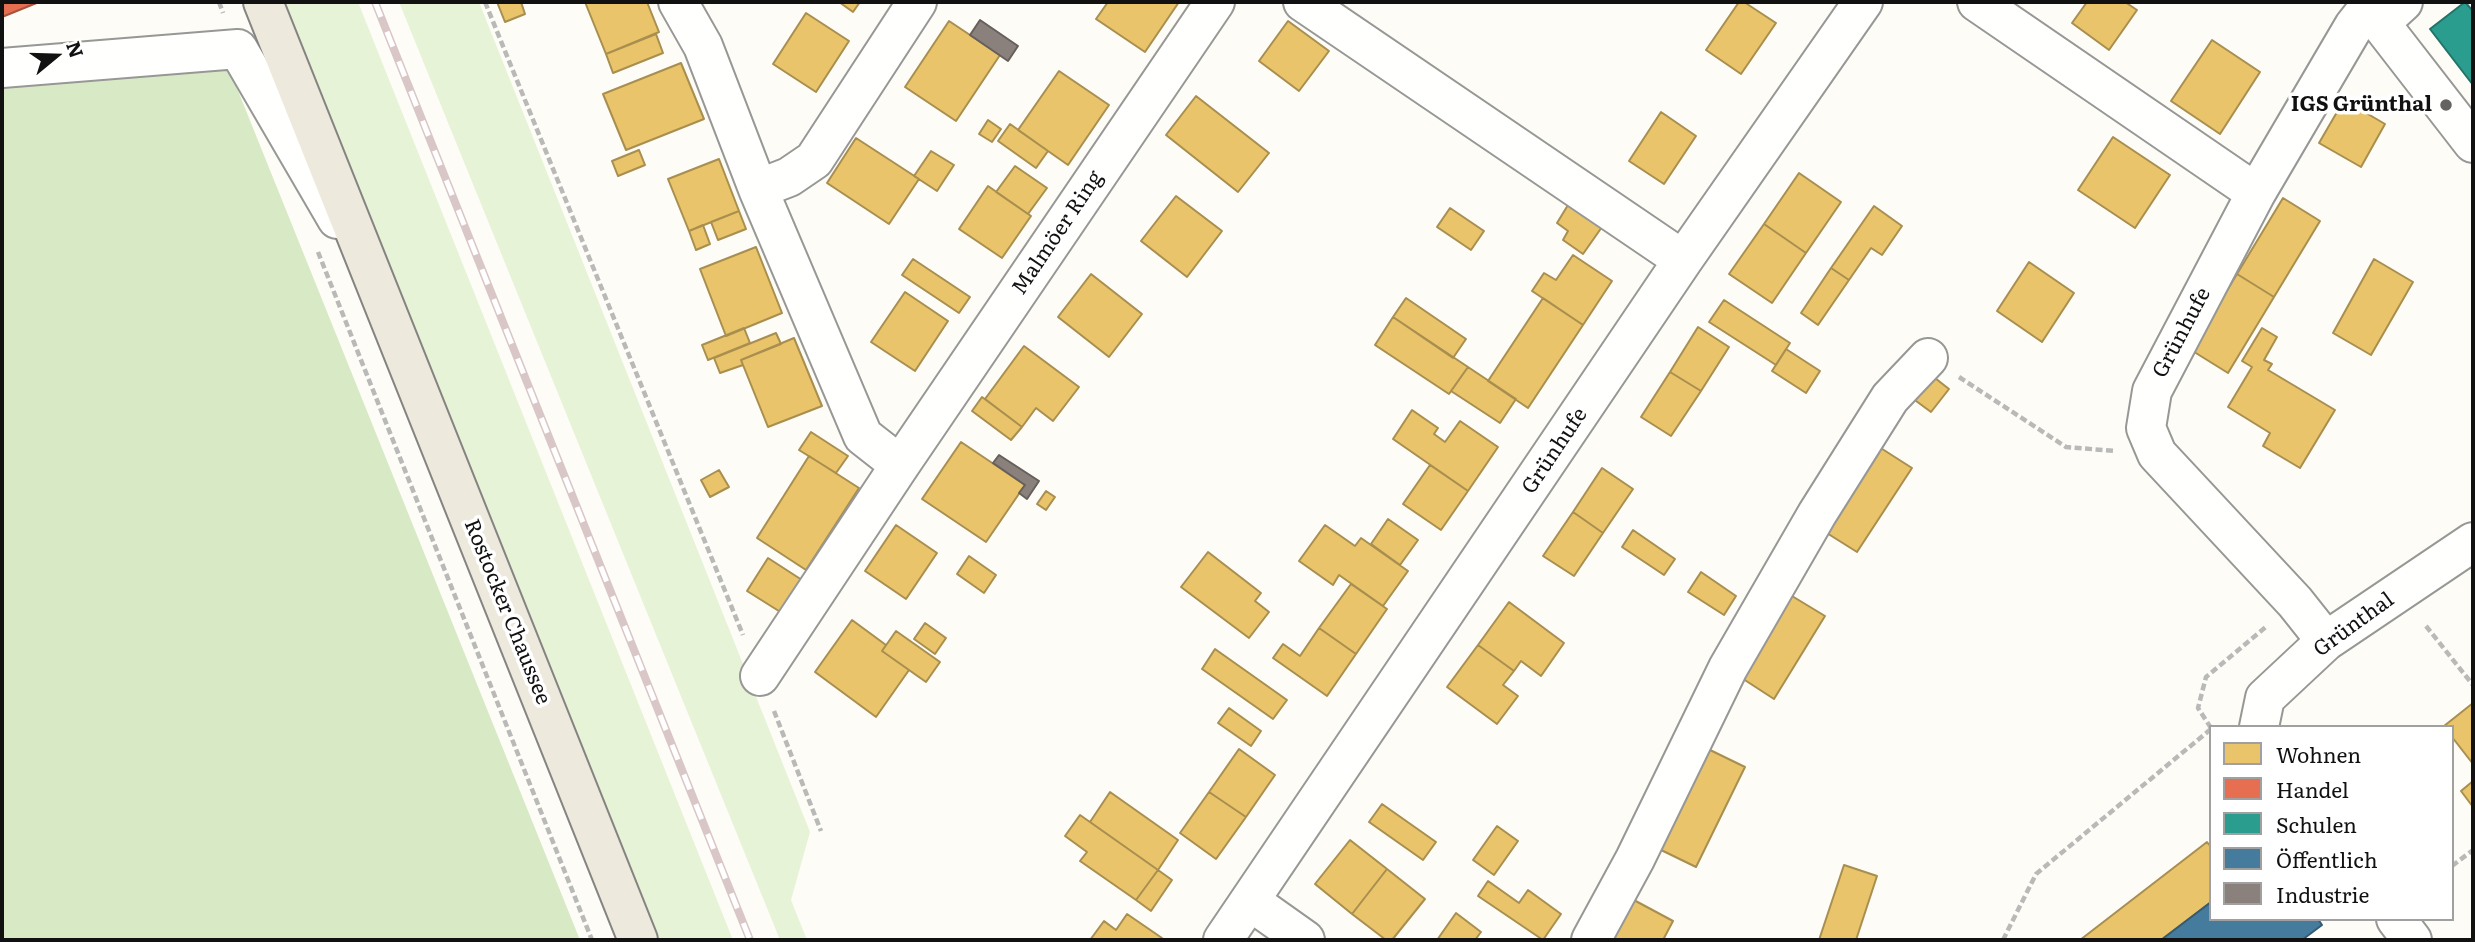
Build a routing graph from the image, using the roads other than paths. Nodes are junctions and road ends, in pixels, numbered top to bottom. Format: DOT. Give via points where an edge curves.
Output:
graph roads {
  1 [pos="263,2"];
  2 [pos="678,2"];
  3 [pos="916,2"];
  4 [pos="1215,2"];
  5 [pos="1303,2"];
  6 [pos="1863,2"];
  7 [pos="1976,2"];
  8 [pos="2373,2"];
  9 [pos="2403,2"];
  10 [pos="2,68"];
  11 [pos="2473,143"];
  12 [pos="758,189"];
  13 [pos="2256,193"];
  14 [pos="1683,261"];
  15 [pos="376,285"];
  16 [pos="1928,358"];
  17 [pos="900,465"];
  18 [pos="2473,542"];
  19 [pos="2326,641"];
  20 [pos="760,676"];
  21 [pos="2259,725"];
  22 [pos="1250,901"];
  23 [pos="2398,921"];
  24 [pos="638,940"];
  25 [pos="1223,940"];
  26 [pos="1305,940"];
  27 [pos="1591,940"];
  28 [pos="2412,940"];
  1 -- 15 [label="main road, Rostocker Chaussee"];
  2 -- 12 [label="street" via="703,46"];
  3 -- 12 [label="street" via="814,160 789,177"];
  4 -- 17 [label="street, Malmöer Ring"];
  5 -- 14 [label="street"];
  6 -- 14 [label="street, Grünhufe"];
  7 -- 13 [label="street"];
  8 -- 13 [label="street, Grünhufe" via="2354,26"];
  9 -- 11 [label="street" via="2380,23"];
  10 -- 15 [label="street, Rostocker Chaussee" via="238,49"];
  12 -- 17 [label="street" via="863,436"];
  13 -- 19 [label="street, Grünhufe" via="2152,391 2146,428 2157,454"];
  14 -- 22 [label="street, Grünhufe"];
  15 -- 24 [label="main road, Rostocker Chaussee"];
  16 -- 27 [label="street" via="1890,398 1817,514 1728,668"];
  17 -- 20 [label="street, Malmöer Ring"];
  18 -- 19 [label="street, Grünthal"];
  19 -- 21 [label="street, Grünthal" via="2265,698"];
  22 -- 25 [label="street, Grünhufe"];
  22 -- 26 [label="street"];
  23 -- 28 [label="street"];
}
